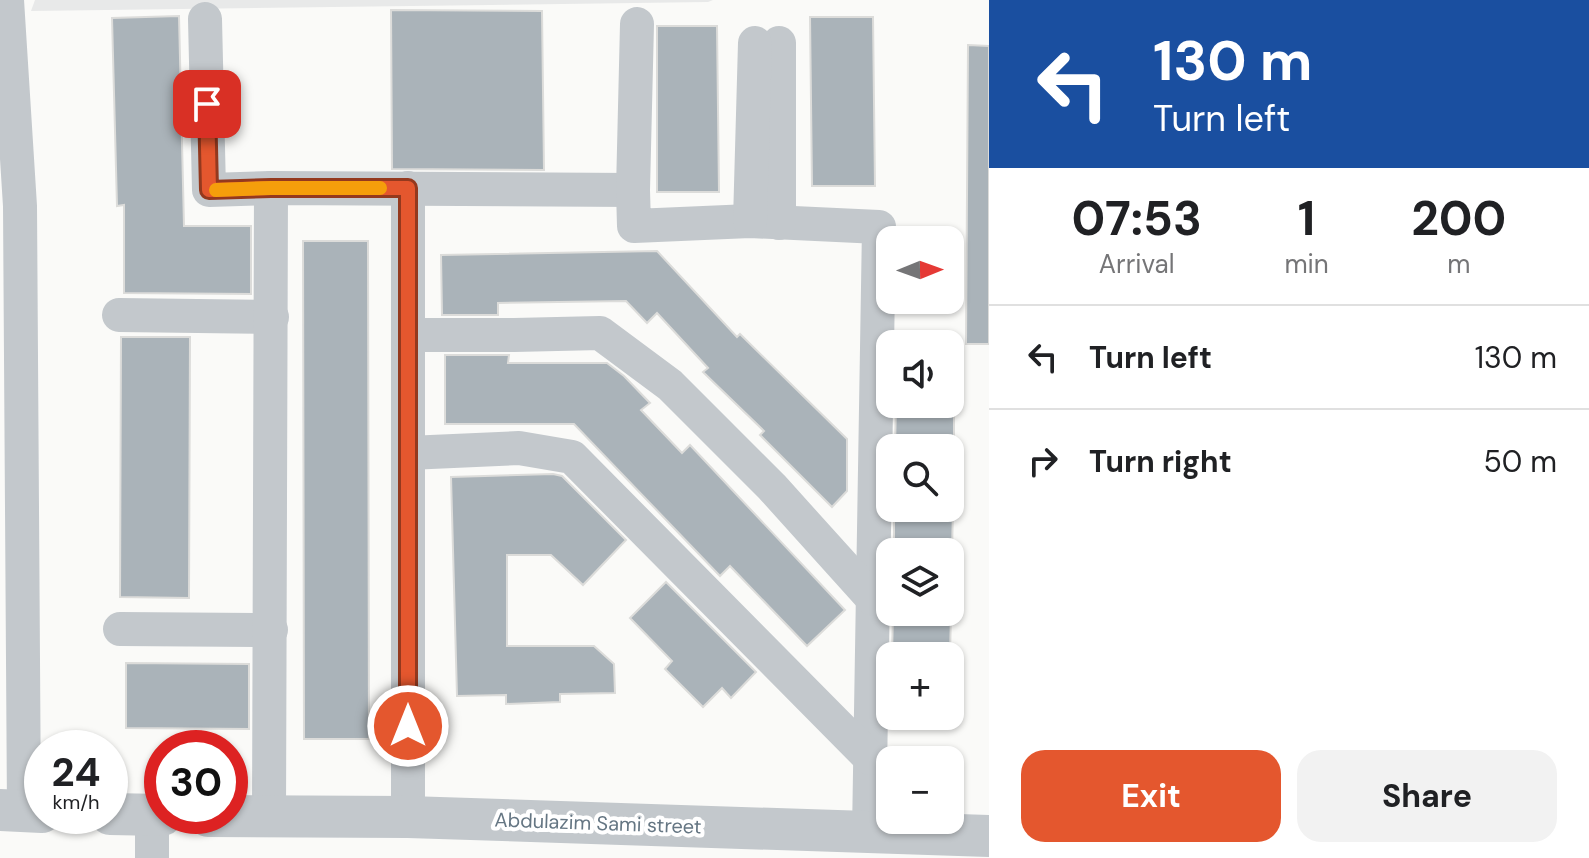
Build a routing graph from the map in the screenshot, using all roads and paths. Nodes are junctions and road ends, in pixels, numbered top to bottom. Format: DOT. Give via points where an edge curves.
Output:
graph roads {
  1 [pos="7,0"];
  2 [pos="205,19"];
  3 [pos="637,24"];
  4 [pos="767,43"];
  5 [pos="271,188"];
  6 [pos="408,188"];
  7 [pos="633,190"];
  8 [pos="764,222"];
  9 [pos="119,315"];
  10 [pos="272,317"];
  11 [pos="408,335"];
  12 [pos="408,453"];
  13 [pos="873,599"];
  14 [pos="120,629"];
  15 [pos="271,630"];
  16 [pos="870,758"];
  17 [pos="22,811"];
  18 [pos="248,817"];
  19 [pos="269,817"];
  20 [pos="408,817"];
  21 [pos="869,833"];
  22 [pos="155,834"];
  23 [pos="989,836"];
  24 [pos="152,858"];
  1 -- 17 [label="street" via="20,206"];
  2 -- 5 [label="street" via="209,190"];
  3 -- 7 [label="street"];
  4 -- 8 [label="street"];
  5 -- 6 [label="street"];
  5 -- 10 [label="street"];
  6 -- 7 [label="street"];
  6 -- 11 [label="street"];
  7 -- 8 [label="street" via="634,226"];
  8 -- 13 [label="street" via="879,227"];
  9 -- 10 [label="street"];
  10 -- 15 [label="street"];
  11 -- 12 [label="street"];
  11 -- 13 [label="street" via="600,333 670,385"];
  12 -- 16 [label="street" via="519,448 572,457"];
  12 -- 20 [label="street"];
  13 -- 16 [label="street"];
  14 -- 15 [label="street"];
  15 -- 19 [label="street"];
  16 -- 21 [label="street"];
  18 -- 19 [label="street, Abdulazim Sami street"];
  19 -- 20 [label="street, Abdulazim Sami street"];
  20 -- 21 [label="street, Abdulazim Sami street"];
  21 -- 23 [label="street, Abdulazim Sami street"];
  22 -- 24 [label="street"];
}
